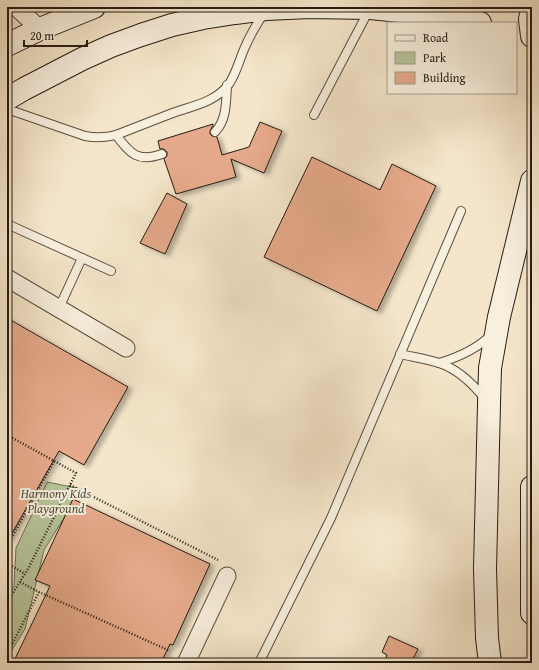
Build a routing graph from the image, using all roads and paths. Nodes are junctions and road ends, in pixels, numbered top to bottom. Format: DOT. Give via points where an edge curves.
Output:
graph roads {
  1 [pos="16,7"];
  2 [pos="94,7"];
  3 [pos="370,8"];
  4 [pos="266,9"];
  5 [pos="532,9"];
  6 [pos="476,22"];
  7 [pos="40,29"];
  8 [pos="532,36"];
  9 [pos="517,39"];
  10 [pos="7,45"];
  11 [pos="532,48"];
  12 [pos="228,85"];
  13 [pos="7,99"];
  14 [pos="7,109"];
  15 [pos="314,115"];
  16 [pos="215,132"];
  17 [pos="116,135"];
  18 [pos="162,154"];
  19 [pos="532,181"];
  20 [pos="461,211"];
  21 [pos="7,224"];
  22 [pos="82,258"];
  23 [pos="111,271"];
  24 [pos="7,278"];
  25 [pos="59,308"];
  26 [pos="497,328"];
  27 [pos="126,348"];
  28 [pos="400,354"];
  29 [pos="439,363"];
  30 [pos="489,404"];
  31 [pos="7,435"];
  32 [pos="54,461"];
  33 [pos="70,485"];
  34 [pos="532,487"];
  35 [pos="7,546"];
  36 [pos="7,563"];
  37 [pos="25,574"];
  38 [pos="227,576"];
  39 [pos="20,582"];
  40 [pos="39,592"];
  41 [pos="7,602"];
  42 [pos="532,614"];
  43 [pos="7,654"];
  44 [pos="187,661"];
  45 [pos="260,663"];
  46 [pos="490,663"];
  1 -- 7 [label="street"];
  2 -- 7 [label="street"];
  3 -- 4 [label="street"];
  3 -- 6 [label="street" via="451,16"];
  3 -- 15 [label="lane"];
  4 -- 12 [label="lane"];
  4 -- 13 [label="street" via="203,18 142,35 82,59"];
  5 -- 8 [label="street"];
  7 -- 10 [label="street"];
  9 -- 11 [label="street"];
  12 -- 16 [label="lane" via="224,117"];
  12 -- 17 [label="lane" via="205,102"];
  14 -- 17 [label="lane" via="85,136 96,138"];
  17 -- 18 [label="lane" via="132,154 149,158"];
  19 -- 26 [label="street"];
  20 -- 28 [label="lane"];
  21 -- 22 [label="lane"];
  22 -- 23 [label="lane"];
  22 -- 25 [label="lane"];
  24 -- 25 [label="street"];
  25 -- 27 [label="street"];
  26 -- 29 [label="lane" via="483,342 467,352"];
  26 -- 30 [label="street" via="490,368"];
  28 -- 29 [label="lane"];
  28 -- 45 [label="lane" via="331,518"];
  29 -- 30 [label="lane" via="466,379"];
  30 -- 46 [label="street" via="485,569"];
  31 -- 32 [label="path"];
  32 -- 33 [label="path" via="76,473"];
  32 -- 35 [label="path"];
  33 -- 37 [label="path"];
  33 -- 38 [label="path" via="232,566"];
  34 -- 42 [label="street"];
  36 -- 37 [label="path"];
  37 -- 39 [label="path"];
  38 -- 44 [label="street"];
  39 -- 40 [label="path"];
  39 -- 41 [label="path"];
  40 -- 43 [label="path"];
  40 -- 44 [label="path"];
}
